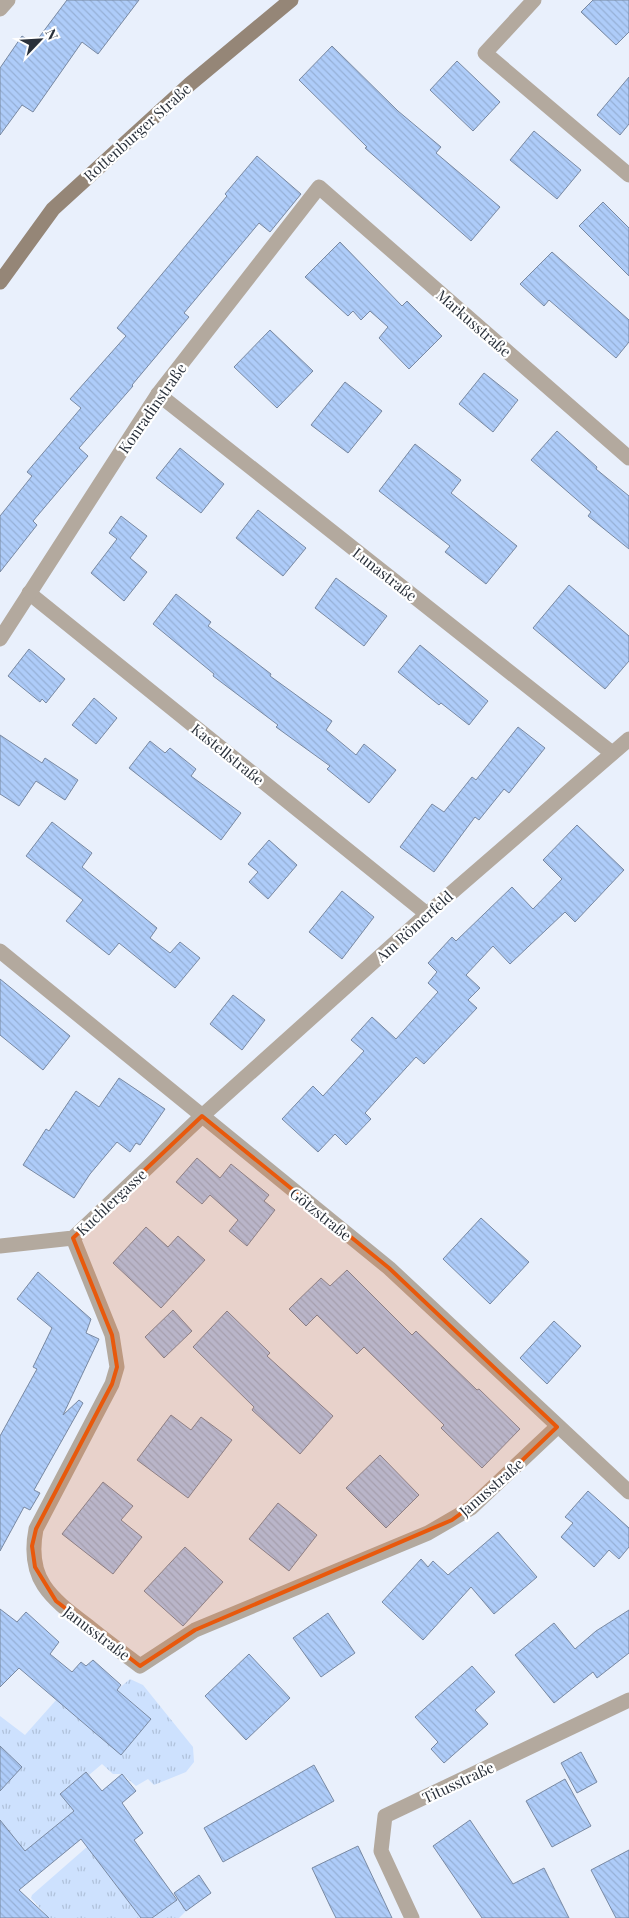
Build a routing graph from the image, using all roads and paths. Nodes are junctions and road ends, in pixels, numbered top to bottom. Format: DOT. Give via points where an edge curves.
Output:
graph roads {
  1 [pos="8,0"];
  2 [pos="291,0"];
  3 [pos="534,0"];
  4 [pos="0,9"];
  5 [pos="627,168"];
  6 [pos="319,187"];
  7 [pos="0,282"];
  8 [pos="158,394"];
  9 [pos="629,458"];
  10 [pos="29,593"];
  11 [pos="0,639"];
  12 [pos="629,738"];
  13 [pos="612,754"];
  14 [pos="427,914"];
  15 [pos="0,951"];
  16 [pos="202,1116"];
  17 [pos="73,1238"];
  18 [pos="0,1246"];
  19 [pos="557,1427"];
  20 [pos="629,1492"];
  21 [pos="629,1700"];
  22 [pos="412,1918"];
  1 -- 4 [label="street"];
  2 -- 7 [label="street, Rottenburger Straße" via="190,84 53,209"];
  3 -- 5 [label="street" via="485,53"];
  6 -- 8 [label="street, Konradinstraße"];
  6 -- 9 [label="street, Markusstraße"];
  8 -- 10 [label="street, Konradinstraße"];
  8 -- 13 [label="street, Lunastraße"];
  10 -- 11 [label="street, Konradinstraße"];
  10 -- 14 [label="street, Kastellstraße"];
  12 -- 13 [label="street, Am Römerfeld"];
  13 -- 14 [label="street, Am Römerfeld"];
  14 -- 16 [label="street, Am Römerfeld"];
  15 -- 16 [label="street, Götzstraße"];
  16 -- 17 [label="street, Kuchlergasse"];
  16 -- 19 [label="street, Götzstraße" via="389,1268"];
  17 -- 18 [label="street, Kuchlergasse"];
  17 -- 19 [label="street, Janusstraße" via="112,1335 117,1367 112,1384 36,1529 32,1546 35,1567 43,1586 56,1601 140,1666 195,1630 428,1533 452,1520 485,1496"];
  19 -- 20 [label="street, Götzstraße"];
  21 -- 22 [label="street, Titusstraße" via="385,1816 381,1851"];
}
